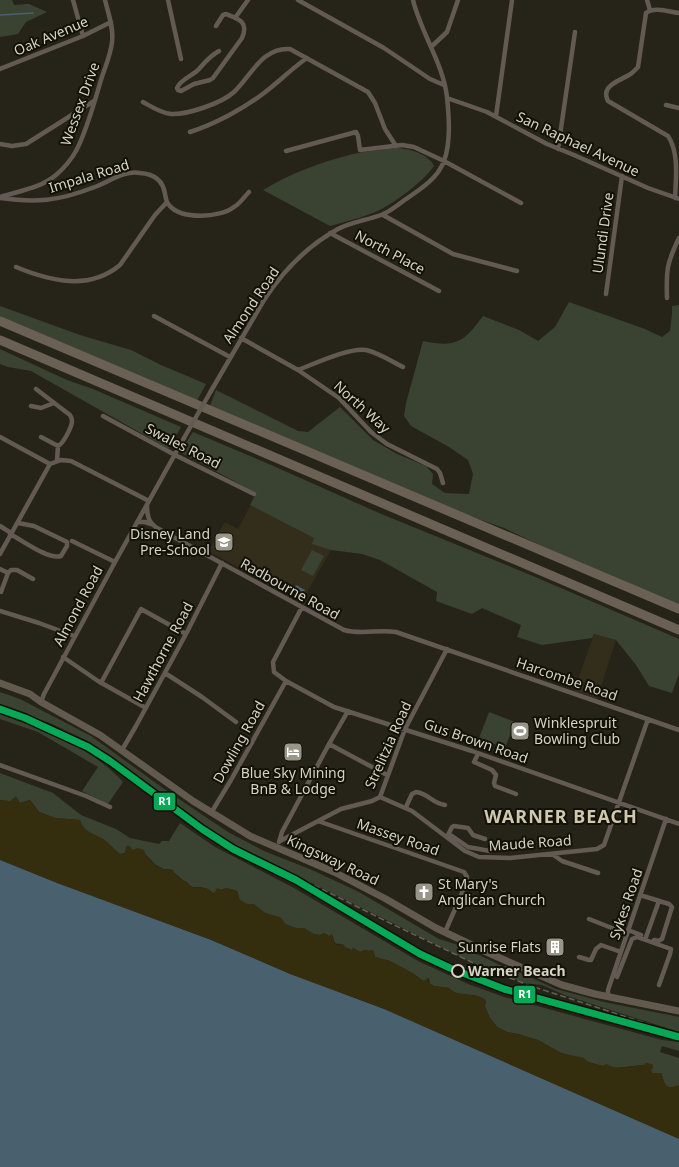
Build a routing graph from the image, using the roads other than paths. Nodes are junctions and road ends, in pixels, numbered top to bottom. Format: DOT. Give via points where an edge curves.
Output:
graph roads {
  1 [pos="73,0"];
  2 [pos="105,0"];
  3 [pos="168,0"];
  4 [pos="248,0"];
  5 [pos="298,0"];
  6 [pos="413,0"];
  7 [pos="458,0"];
  8 [pos="512,0"];
  9 [pos="647,0"];
  10 [pos="650,10"];
  11 [pos="679,13"];
  12 [pos="235,17"];
  13 [pos="110,22"];
  14 [pos="216,26"];
  15 [pos="575,32"];
  16 [pos="83,36"];
  17 [pos="431,47"];
  18 [pos="219,51"];
  19 [pos="307,58"];
  20 [pos="180,59"];
  21 [pos="0,69"];
  22 [pos="444,85"];
  23 [pos="447,98"];
  24 [pos="94,101"];
  25 [pos="143,102"];
  26 [pos="666,104"];
  27 [pos="679,108"];
  28 [pos="496,116"];
  29 [pos="190,132"];
  30 [pos="0,144"];
  31 [pos="396,146"];
  32 [pos="558,149"];
  33 [pos="286,151"];
  34 [pos="444,161"];
  35 [pos="622,176"];
  36 [pos="249,192"];
  37 [pos="0,197"];
  38 [pos="677,199"];
  39 [pos="166,202"];
  40 [pos="520,203"];
  41 [pos="383,215"];
  42 [pos="330,233"];
  43 [pos="679,238"];
  44 [pos="16,267"];
  45 [pos="517,271"];
  46 [pos="439,291"];
  47 [pos="606,294"];
  48 [pos="667,298"];
  49 [pos="154,316"];
  50 [pos="0,321"];
  51 [pos="241,338"];
  52 [pos="0,340"];
  53 [pos="230,357"];
  54 [pos="403,367"];
  55 [pos="298,370"];
  56 [pos="36,390"];
  57 [pos="54,403"];
  58 [pos="31,406"];
  59 [pos="103,416"];
  60 [pos="0,437"];
  61 [pos="41,437"];
  62 [pos="58,446"];
  63 [pos="175,455"];
  64 [pos="57,460"];
  65 [pos="50,464"];
  66 [pos="443,483"];
  67 [pos="254,494"];
  68 [pos="148,503"];
  69 [pos="137,522"];
  70 [pos="18,523"];
  71 [pos="0,526"];
  72 [pos="153,526"];
  73 [pos="11,533"];
  74 [pos="72,541"];
  75 [pos="0,554"];
  76 [pos="115,562"];
  77 [pos="222,563"];
  78 [pos="0,569"];
  79 [pos="8,573"];
  80 [pos="33,579"];
  81 [pos="1,592"];
  82 [pos="302,607"];
  83 [pos="679,609"];
  84 [pos="0,611"];
  85 [pos="679,630"];
  86 [pos="186,634"];
  87 [pos="74,636"];
  88 [pos="447,649"];
  89 [pos="63,657"];
  90 [pos="165,673"];
  91 [pos="286,681"];
  92 [pos="0,683"];
  93 [pos="101,683"];
  94 [pos="41,702"];
  95 [pos="146,708"];
  96 [pos="348,712"];
  97 [pos="648,719"];
  98 [pos="236,722"];
  99 [pos="405,729"];
  100 [pos="679,730"];
  101 [pos="329,744"];
  102 [pos="122,750"];
  103 [pos="478,754"];
  104 [pos="0,765"];
  105 [pos="387,775"];
  106 [pos="516,794"];
  107 [pos="380,796"];
  108 [pos="619,802"];
  109 [pos="445,805"];
  110 [pos="110,807"];
  111 [pos="406,807"];
  112 [pos="211,813"];
  113 [pos="666,819"];
  114 [pos="318,821"];
  115 [pos="679,824"];
  116 [pos="448,836"];
  117 [pos="485,839"];
  118 [pos="280,841"];
  119 [pos="277,849"];
  120 [pos="490,851"];
  121 [pos="552,854"];
  122 [pos="598,873"];
  123 [pos="640,895"];
  124 [pos="659,901"];
  125 [pos="589,919"];
  126 [pos="445,932"];
  127 [pos="627,932"];
  128 [pos="646,937"];
  129 [pos="621,949"];
  130 [pos="628,949"];
  131 [pos="579,957"];
  132 [pos="617,977"];
  133 [pos="659,985"];
  134 [pos="608,996"];
  135 [pos="679,1011"];
  1 -- 16 [label="street"];
  2 -- 13 [label="street, Wessex Drive"];
  3 -- 20 [label="street"];
  4 -- 12 [label="street"];
  5 -- 22 [label="street" via="378,44"];
  6 -- 17 [label="street, Almond Road"];
  7 -- 17 [label="street" via="448,32"];
  8 -- 28 [label="street"];
  9 -- 10 [label="street"];
  10 -- 11 [label="street"];
  10 -- 38 [label="street" via="645,16 638,67 634,72 613,83 606,92 606,97 608,101 668,136 673,142 677,159"];
  12 -- 14 [label="street" via="224,14"];
  12 -- 18 [label="street" via="243,23 245,32 216,75 210,80 178,90 179,84"];
  13 -- 16 [label="street, Oak Avenue"];
  13 -- 24 [label="street, Wessex Drive" via="112,42"];
  15 -- 32 [label="street"];
  16 -- 21 [label="street, Oak Avenue"];
  17 -- 22 [label="street, Almond Road"];
  19 -- 25 [label="street" via="290,49 269,53 231,95 213,104 185,112 165,113"];
  19 -- 29 [label="street" via="254,100 212,124"];
  19 -- 31 [label="street" via="368,92"];
  22 -- 23 [label="street, Almond Road"];
  23 -- 28 [label="street, San Raphael Avenue"];
  23 -- 34 [label="street, Almond Road" via="448,128"];
  24 -- 30 [label="street" via="26,144"];
  24 -- 37 [label="street, Wessex Drive" via="79,144 69,162 46,182"];
  26 -- 27 [label="street"];
  28 -- 32 [label="street, San Raphael Avenue"];
  31 -- 33 [label="street" via="360,150 357,133 354,132"];
  31 -- 34 [label="street" via="414,147"];
  32 -- 35 [label="street, San Raphael Avenue"];
  34 -- 40 [label="street"];
  34 -- 41 [label="street, Almond Road" via="425,186"];
  35 -- 38 [label="street, San Raphael Avenue"];
  35 -- 47 [label="street, Ulundi Drive"];
  36 -- 39 [label="street" via="233,208 210,215 180,213"];
  37 -- 39 [label="street, Impala Road" via="33,201 55,199 93,188 122,174 138,172 160,180"];
  39 -- 44 [label="street" via="120,265 94,280 65,281 39,276"];
  41 -- 42 [label="street, Almond Road" via="349,224"];
  41 -- 45 [label="street" via="453,254"];
  42 -- 46 [label="street, North Place"];
  42 -- 51 [label="street, Almond Road" via="306,250 270,290"];
  43 -- 48 [label="street" via="668,264"];
  49 -- 53 [label="street"];
  50 -- 83 [label="highway"];
  51 -- 53 [label="street, Almond Road"];
  51 -- 55 [label="street, North Way"];
  52 -- 85 [label="highway"];
  53 -- 63 [label="street, Almond Road, bridge"];
  54 -- 55 [label="street" via="373,352 358,350"];
  55 -- 66 [label="street, North Way" via="339,398 380,439 437,469"];
  56 -- 57 [label="street"];
  57 -- 58 [label="street" via="41,408"];
  57 -- 62 [label="street" via="70,415 72,421 63,442"];
  59 -- 63 [label="street, Swales Road"];
  60 -- 65 [label="street"];
  61 -- 62 [label="street"];
  62 -- 64 [label="street"];
  63 -- 67 [label="street, Swales Road"];
  63 -- 68 [label="street, Almond Road"];
  64 -- 65 [label="street"];
  64 -- 68 [label="street" via="71,461"];
  65 -- 70 [label="street"];
  68 -- 69 [label="street, Almond Road"];
  68 -- 72 [label="street" via="148,517"];
  69 -- 72 [label="street"];
  69 -- 76 [label="street, Almond Road"];
  70 -- 73 [label="street"];
  70 -- 73 [label="street" via="38,527 67,542 61,556 48,554"];
  71 -- 73 [label="street"];
  72 -- 77 [label="street, Radbourne Road"];
  73 -- 75 [label="street"];
  74 -- 76 [label="street"];
  76 -- 87 [label="street, Almond Road"];
  77 -- 82 [label="street, Radbourne Road"];
  77 -- 86 [label="street, Hawthorne Road"];
  78 -- 79 [label="street"];
  79 -- 80 [label="street" via="17,570"];
  79 -- 81 [label="street"];
  82 -- 88 [label="street, Radbourne Road" via="344,630 396,632"];
  82 -- 91 [label="street, Gus Brown Road" via="273,665 276,675"];
  84 -- 87 [label="street"];
  86 -- 90 [label="street, Hawthorne Road"];
  86 -- 93 [label="street" via="141,609"];
  87 -- 89 [label="street, Almond Road"];
  88 -- 97 [label="street, Harcombe Road"];
  88 -- 99 [label="street, Strelitzia Road"];
  89 -- 93 [label="street"];
  89 -- 94 [label="street, Almond Road"];
  90 -- 95 [label="street, Hawthorne Road"];
  90 -- 98 [label="street"];
  91 -- 96 [label="street, Gus Brown Road"];
  91 -- 112 [label="street, Dowling Road"];
  92 -- 94 [label="main road, Kingsway Road" via="30,694"];
  93 -- 95 [label="street"];
  94 -- 102 [label="main road, Kingsway Road"];
  95 -- 102 [label="street, Hawthorne Road"];
  96 -- 99 [label="street, Gus Brown Road"];
  96 -- 101 [label="street"];
  97 -- 100 [label="street, Harcombe Road"];
  97 -- 108 [label="street"];
  99 -- 103 [label="street, Gus Brown Road"];
  99 -- 105 [label="street, Strelitzia Road"];
  101 -- 105 [label="street"];
  101 -- 118 [label="street" via="282,832"];
  102 -- 112 [label="main road, Kingsway Road"];
  103 -- 106 [label="street" via="474,762 495,771 495,786"];
  103 -- 108 [label="street, Gus Brown Road"];
  104 -- 110 [label="street"];
  105 -- 107 [label="street, Strelitzia Road"];
  107 -- 111 [label="street, Maude Road"];
  107 -- 114 [label="street, Strelitzia Road" via="372,801 342,809"];
  108 -- 113 [label="street, Gus Brown Road"];
  108 -- 121 [label="street, Maude Road" via="602,848"];
  109 -- 111 [label="street" via="416,792 412,794"];
  111 -- 116 [label="street, Maude Road"];
  112 -- 119 [label="main road, Kingsway Road"];
  113 -- 115 [label="street, Gus Brown Road"];
  113 -- 123 [label="street, Sykes Road"];
  114 -- 118 [label="street, Strelitzia Road"];
  114 -- 126 [label="street, Massey Road" via="460,870 466,875 467,879"];
  116 -- 117 [label="street" via="454,826 468,828 473,835"];
  116 -- 120 [label="street" via="468,847"];
  116 -- 121 [label="street, Maude Road" via="465,851 478,857 510,858"];
  118 -- 119 [label="street"];
  119 -- 126 [label="main road, Kingsway Road" via="334,872"];
  121 -- 122 [label="street"];
  123 -- 124 [label="street"];
  123 -- 127 [label="street, Sykes Road"];
  124 -- 128 [label="street"];
  124 -- 128 [label="street" via="672,907 664,932 660,941"];
  125 -- 127 [label="street"];
  126 -- 134 [label="main road, Kingsway Road" via="556,983"];
  127 -- 128 [label="street"];
  127 -- 129 [label="street, Sykes Road"];
  129 -- 130 [label="street"];
  129 -- 131 [label="street" via="601,945 596,949 592,960"];
  129 -- 134 [label="street, Sykes Road"];
  130 -- 132 [label="street"];
  130 -- 133 [label="street" via="632,940 637,937 671,949"];
  134 -- 135 [label="main road, Kingsway Road"];
}
